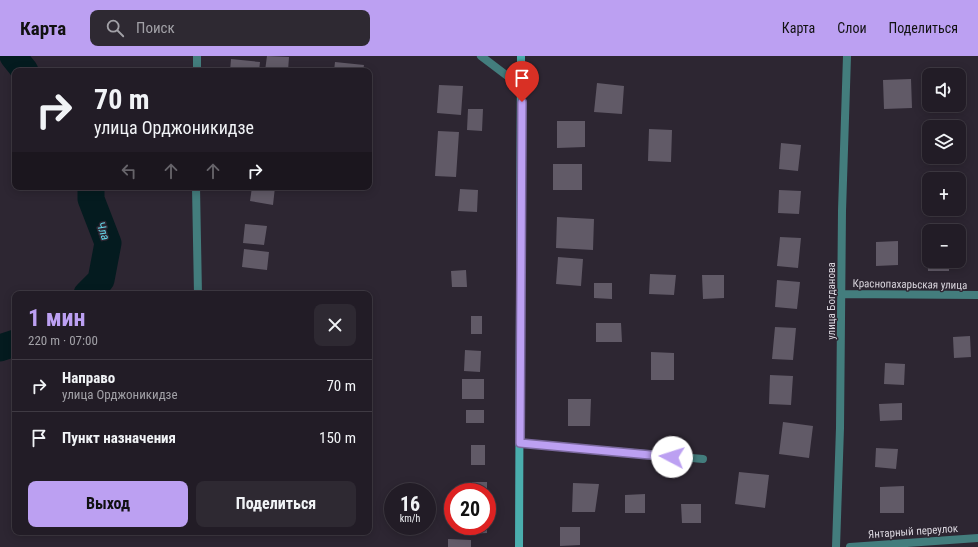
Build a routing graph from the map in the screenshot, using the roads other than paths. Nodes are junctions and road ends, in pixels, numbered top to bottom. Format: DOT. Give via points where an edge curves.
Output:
graph roads {
  1 [pos="197,56"];
  2 [pos="481,56"];
  3 [pos="521,56"];
  4 [pos="847,56"];
  5 [pos="197,68"];
  6 [pos="522,87"];
  7 [pos="196,190"];
  8 [pos="198,291"];
  9 [pos="842,294"];
  10 [pos="978,295"];
  11 [pos="520,443"];
  12 [pos="703,459"];
  13 [pos="978,538"];
  14 [pos="519,547"];
  15 [pos="836,547"];
  16 [pos="850,547"];
  1 -- 5 [label="street"];
  2 -- 6 [label="street"];
  3 -- 6 [label="street"];
  4 -- 9 [label="street, улица Богданова"];
  6 -- 11 [label="street"];
  7 -- 8 [label="street"];
  9 -- 10 [label="street, Краснопахарьская улица"];
  9 -- 15 [label="street, улица Богданова"];
  11 -- 12 [label="street"];
  11 -- 14 [label="street"];
  13 -- 16 [label="street, Янтарный переулок"];
}
